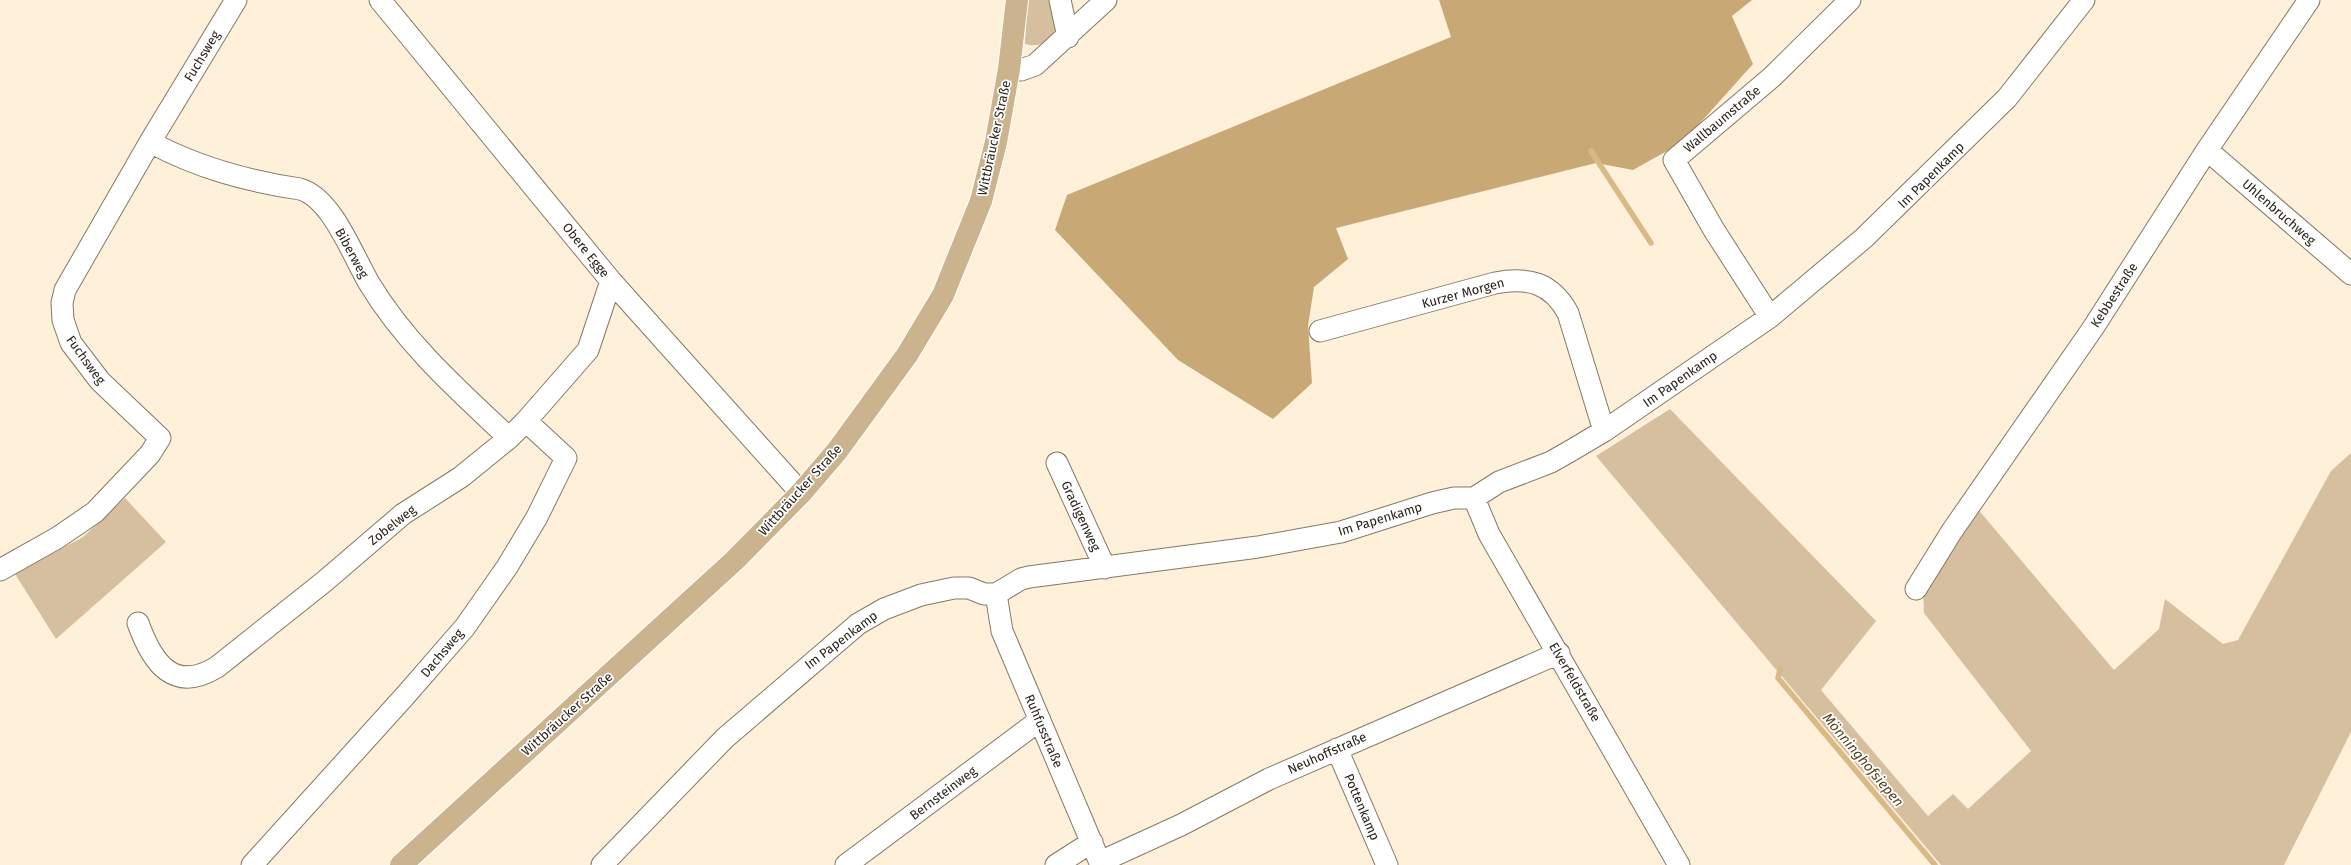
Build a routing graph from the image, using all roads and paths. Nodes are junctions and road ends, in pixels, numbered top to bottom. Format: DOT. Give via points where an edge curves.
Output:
graph roads {
  1 [pos="236,0"];
  2 [pos="380,0"];
  3 [pos="1017,0"];
  4 [pos="1060,0"];
  5 [pos="1106,0"];
  6 [pos="1850,0"];
  7 [pos="2084,0"];
  8 [pos="2309,0"];
  9 [pos="1068,37"];
  10 [pos="1009,69"];
  11 [pos="150,142"];
  12 [pos="2207,150"];
  13 [pos="2351,274"];
  14 [pos="612,281"];
  15 [pos="1770,317"];
  16 [pos="1320,330"];
  17 [pos="526,421"];
  18 [pos="1604,432"];
  19 [pos="509,438"];
  20 [pos="1057,463"];
  21 [pos="801,493"];
  22 [pos="1474,498"];
  23 [pos="1105,568"];
  24 [pos="0,570"];
  25 [pos="1916,588"];
  26 [pos="996,594"];
  27 [pos="138,623"];
  28 [pos="1558,653"];
  29 [pos="1040,720"];
  30 [pos="1337,749"];
  31 [pos="1092,842"];
  32 [pos="1101,864"];
  33 [pos="252,865"];
  34 [pos="401,865"];
  35 [pos="602,865"];
  36 [pos="846,865"];
  37 [pos="1056,865"];
  38 [pos="1387,865"];
  39 [pos="1679,865"];
  1 -- 11 [label="street, Fuchsweg"];
  2 -- 14 [label="street, Obere Egge"];
  3 -- 10 [label="main road, Wittbräucker Straße"];
  4 -- 9 [label="street"];
  5 -- 9 [label="street"];
  6 -- 15 [label="street, Wallbaumstraße" via="1772,77 1674,160 1714,230"];
  7 -- 15 [label="street, Im Papenkamp" via="2007,98 1970,136 1864,238"];
  8 -- 12 [label="street, Kebbestraße"];
  9 -- 10 [label="street" via="1035,65 1021,70"];
  10 -- 21 [label="main road, Wittbräucker Straße" via="996,142 981,201 943,295 907,355 837,451"];
  11 -- 19 [label="street, Biberweg" via="182,159 226,174 300,188 312,193 331,216 390,314 432,364"];
  11 -- 24 [label="street, Fuchsweg" via="65,290 62,312 67,336 100,381 160,438 150,454 95,512 57,538"];
  12 -- 13 [label="street, Uhlenbruchweg"];
  12 -- 25 [label="street, Kebbestraße" via="2093,328 1995,467"];
  14 -- 17 [label="street, Zobelweg" via="588,350"];
  14 -- 21 [label="street, Obere Egge"];
  15 -- 18 [label="street, Im Papenkamp"];
  16 -- 18 [label="street, Kurzer Morgen" via="1495,283 1509,280 1538,283 1557,296 1568,313"];
  17 -- 19 [label="street, Zobelweg"];
  17 -- 33 [label="street, Dachsweg" via="566,458 537,517 507,567 442,655"];
  18 -- 22 [label="street, Im Papenkamp" via="1551,462 1500,482"];
  19 -- 27 [label="street, Zobelweg" via="461,477 403,514 325,581 206,674 187,678 170,673 150,652"];
  20 -- 23 [label="street, Gradigenweg"];
  21 -- 34 [label="main road, Wittbräucker Straße" via="735,560"];
  22 -- 23 [label="street, Im Papenkamp" via="1454,498 1432,503 1341,532"];
  22 -- 28 [label="street, Elverfeldstraße" via="1489,534"];
  23 -- 26 [label="street, Im Papenkamp" via="1029,577"];
  26 -- 29 [label="street, Ruhfusstraße" via="1002,631"];
  26 -- 35 [label="street, Im Papenkamp" via="984,594 962,588 942,590 890,606 858,624 725,738"];
  28 -- 30 [label="street, Neuhoffstraße"];
  28 -- 39 [label="street, Elverfeldstraße"];
  29 -- 31 [label="street, Ruhfusstraße"];
  29 -- 36 [label="street, Bernsteinweg"];
  30 -- 32 [label="street, Neuhoffstraße" via="1269,779"];
  30 -- 38 [label="street, Pottenkamp"];
  31 -- 32 [label="street, Ruhfusstraße"];
  31 -- 37 [label="street"];
}
